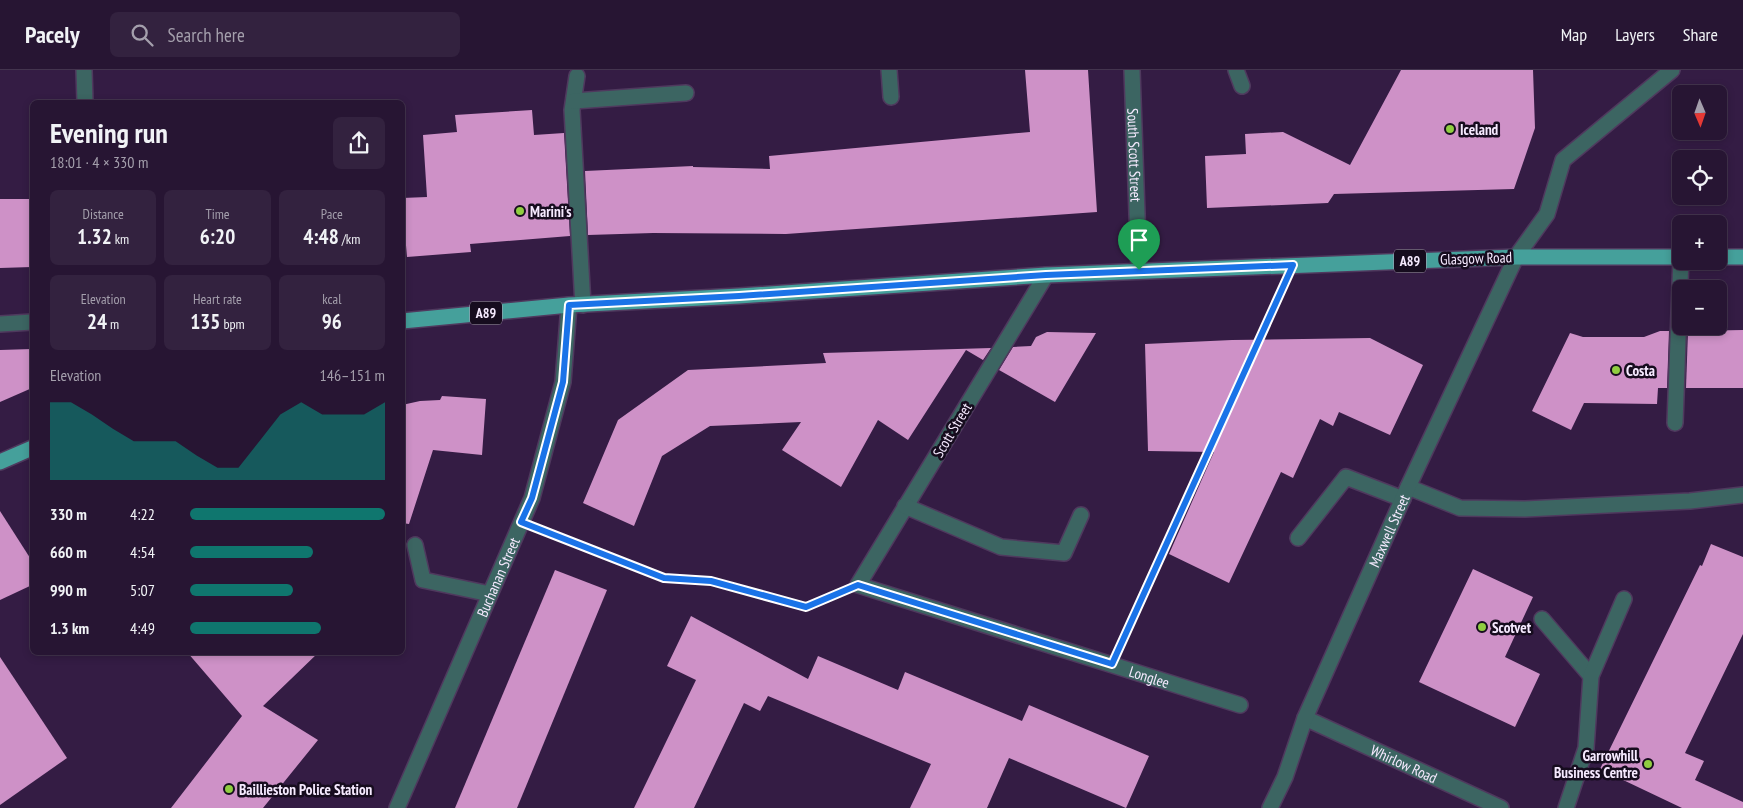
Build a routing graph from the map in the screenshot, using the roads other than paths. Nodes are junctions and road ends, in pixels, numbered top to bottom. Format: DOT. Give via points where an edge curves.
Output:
graph roads {
  1 [pos="84,70"];
  2 [pos="889,70"];
  3 [pos="1132,70"];
  4 [pos="1236,70"];
  5 [pos="1672,70"];
  6 [pos="577,76"];
  7 [pos="1242,86"];
  8 [pos="686,93"];
  9 [pos="891,97"];
  10 [pos="85,100"];
  11 [pos="574,101"];
  12 [pos="1516,257"];
  13 [pos="1672,257"];
  14 [pos="1727,257"];
  15 [pos="1743,257"];
  16 [pos="1139,270"];
  17 [pos="1681,270"];
  18 [pos="1046,275"];
  19 [pos="576,305"];
  20 [pos="405,321"];
  21 [pos="30,322"];
  22 [pos="0,324"];
  23 [pos="1675,423"];
  24 [pos="30,449"];
  25 [pos="0,462"];
  26 [pos="1405,493"];
  27 [pos="1743,495"];
  28 [pos="905,506"];
  29 [pos="1081,515"];
  30 [pos="1298,538"];
  31 [pos="415,545"];
  32 [pos="858,585"];
  33 [pos="490,594"];
  34 [pos="1624,599"];
  35 [pos="1542,619"];
  36 [pos="1591,676"];
  37 [pos="1240,705"];
  38 [pos="1305,718"];
  39 [pos="397,808"];
  40 [pos="1270,808"];
  41 [pos="1501,808"];
  42 [pos="1566,808"];
  1 -- 10 [label="street"];
  2 -- 9 [label="street"];
  3 -- 16 [label="street, South Scott Street"];
  4 -- 7 [label="street"];
  5 -- 12 [label="street, Maxwell Street" via="1563,160 1547,214"];
  6 -- 11 [label="street, Buchanan Street"];
  8 -- 11 [label="street"];
  11 -- 19 [label="street, Buchanan Street"];
  12 -- 13 [label="main road, Glasgow Road / A89"];
  12 -- 16 [label="main road, Glasgow Road / A89"];
  12 -- 26 [label="street, Maxwell Street"];
  14 -- 15 [label="main road"];
  16 -- 18 [label="main road, Glasgow Road / A89"];
  17 -- 23 [label="street"];
  18 -- 19 [label="main road, Glasgow Road / A89"];
  18 -- 28 [label="street, Scott Street"];
  19 -- 20 [label="main road, Glasgow Road / A89"];
  19 -- 33 [label="street, Buchanan Street" via="563,382 532,498"];
  21 -- 22 [label="street"];
  24 -- 25 [label="main road"];
  26 -- 27 [label="street" via="1460,508 1525,509 1680,502"];
  26 -- 30 [label="street" via="1346,477"];
  26 -- 38 [label="street, Maxwell Street"];
  28 -- 29 [label="street" via="1001,547 1064,553"];
  28 -- 32 [label="street, Scott Street"];
  31 -- 33 [label="street" via="423,580"];
  32 -- 37 [label="street, Longlee"];
  33 -- 39 [label="street, Buchanan Street"];
  34 -- 36 [label="street"];
  35 -- 36 [label="street"];
  36 -- 42 [label="street" via="1586,748"];
  38 -- 40 [label="street, Maxwell Street" via="1285,777"];
  38 -- 41 [label="street, Whirlow Road"];
}
